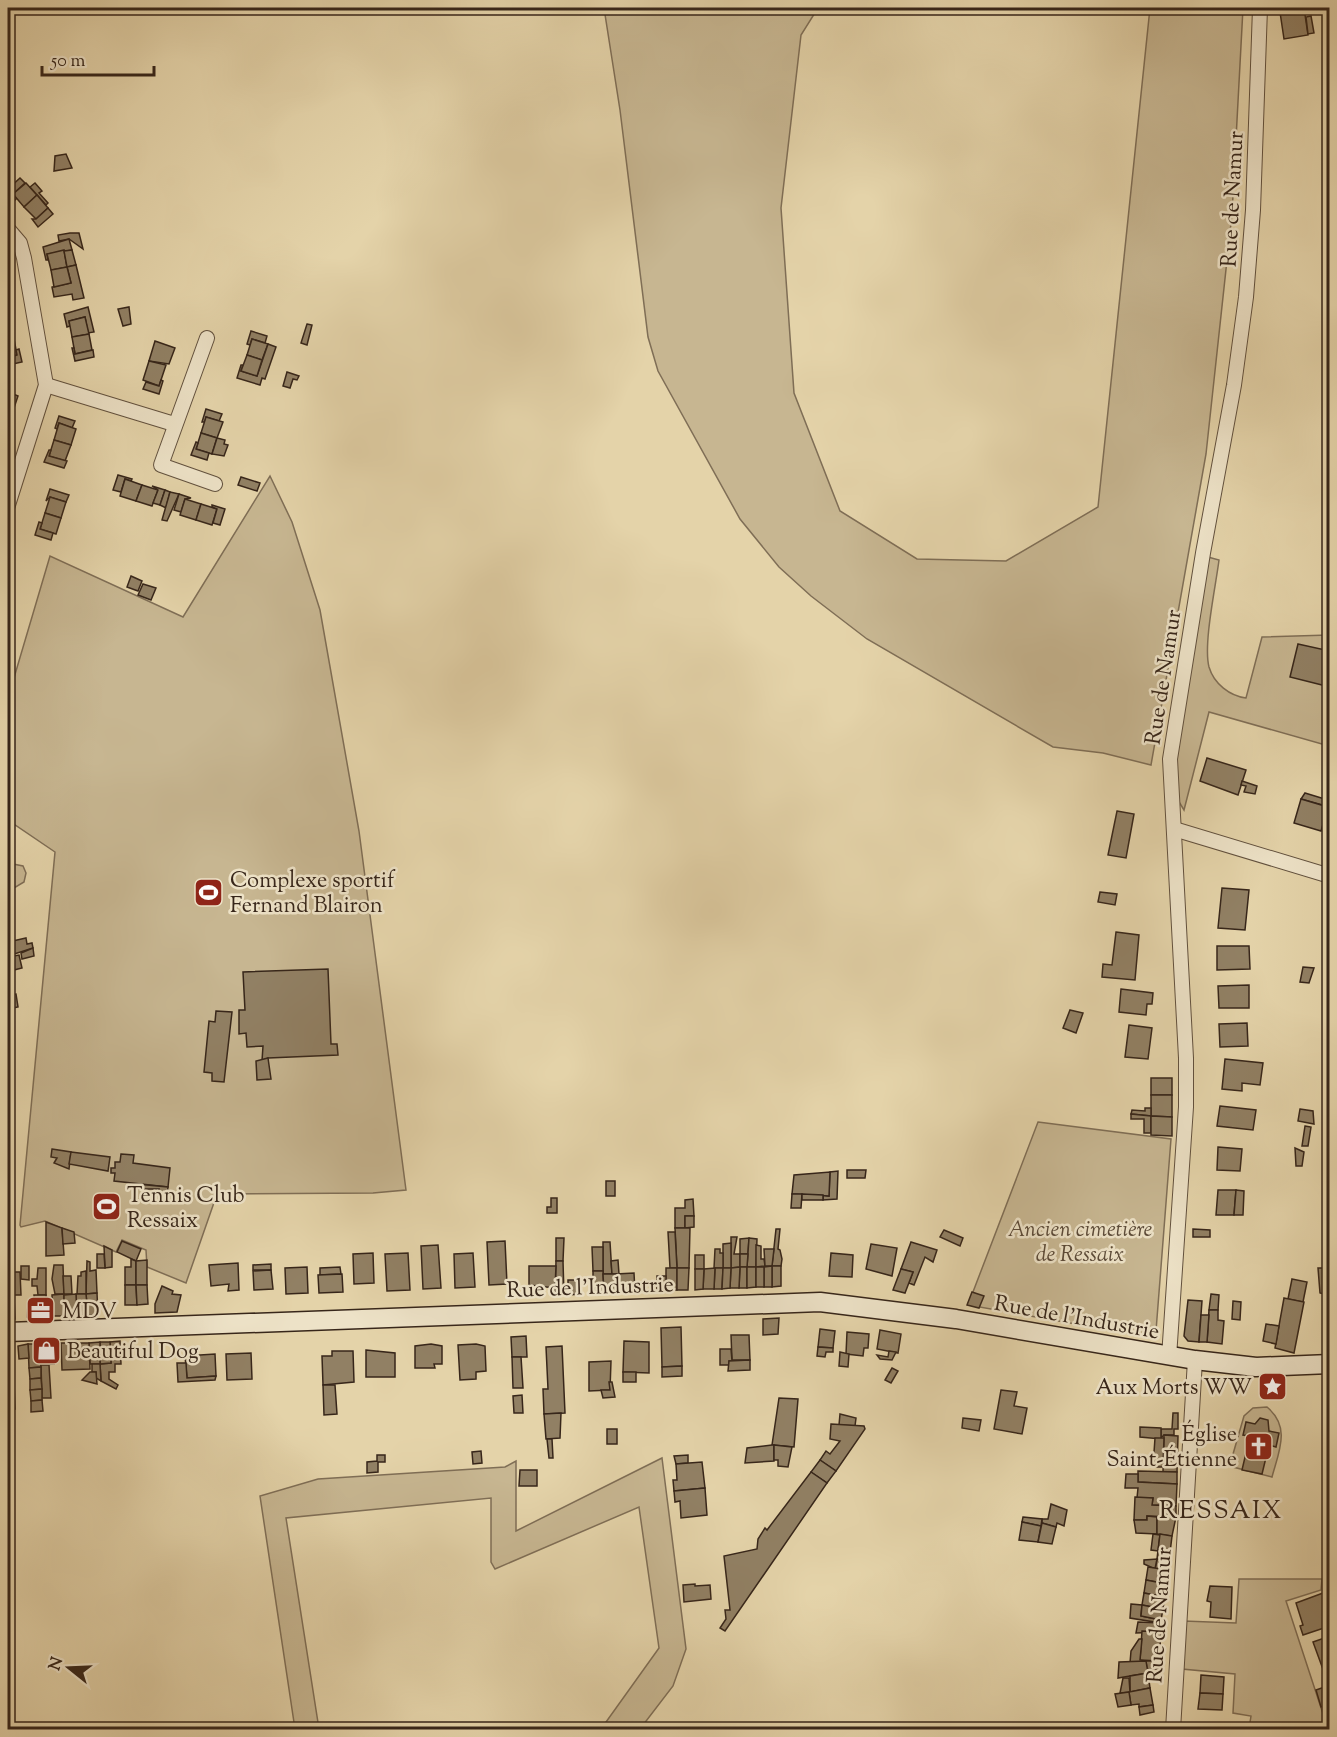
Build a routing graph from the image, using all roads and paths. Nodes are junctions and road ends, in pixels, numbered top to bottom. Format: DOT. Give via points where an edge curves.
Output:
graph roads {
  1 [pos="1260,8"];
  2 [pos="8,229"];
  3 [pos="207,338"];
  4 [pos="46,385"];
  5 [pos="174,424"];
  6 [pos="215,484"];
  7 [pos="8,505"];
  8 [pos="1174,829"];
  9 [pos="1329,876"];
  10 [pos="8,1332"];
  11 [pos="1169,1357"];
  12 [pos="1195,1360"];
  13 [pos="1329,1364"];
  14 [pos="1173,1730"];
  1 -- 8 [label="street, Rue de Namur" via="1246,297 1174,727 1170,780"];
  2 -- 4 [label="street" via="20,243 24,258"];
  3 -- 5 [label="street"];
  4 -- 5 [label="street"];
  4 -- 7 [label="street"];
  5 -- 6 [label="street" via="161,465"];
  8 -- 9 [label="street"];
  8 -- 11 [label="street, Rue de Namur" via="1186,1078"];
  10 -- 11 [label="street, Rue de l'Industrie" via="820,1302 956,1320"];
  11 -- 12 [label="street, Rue de l'Industrie"];
  12 -- 13 [label="street, Rue de l'Industrie" via="1256,1367"];
  12 -- 14 [label="street, Rue de Namur"];
}
